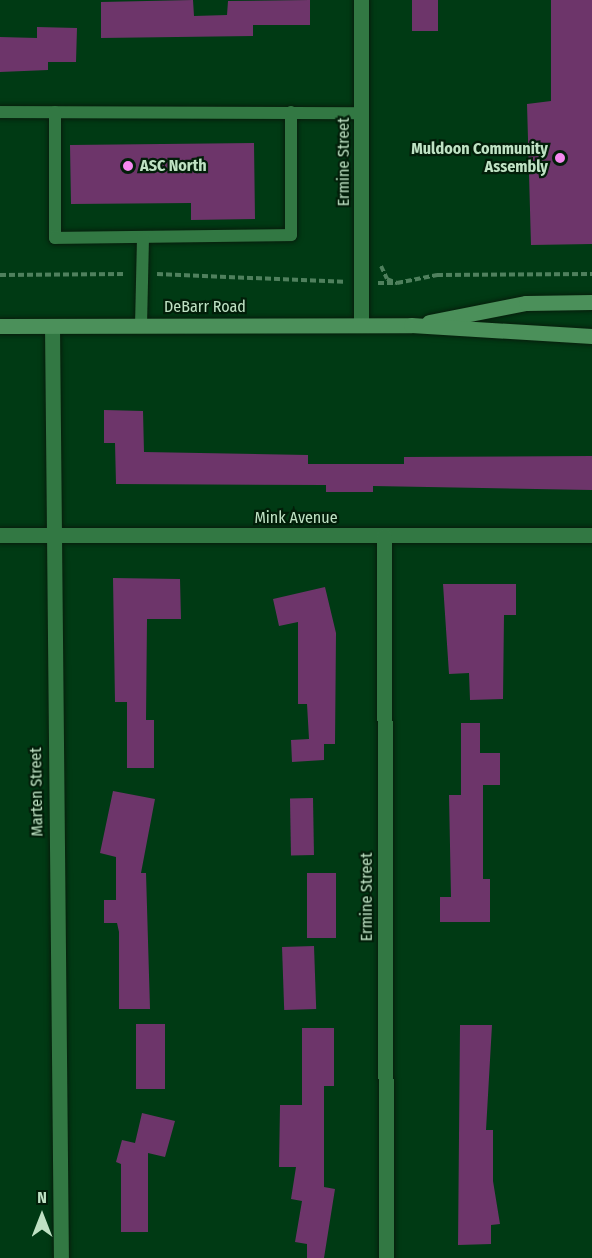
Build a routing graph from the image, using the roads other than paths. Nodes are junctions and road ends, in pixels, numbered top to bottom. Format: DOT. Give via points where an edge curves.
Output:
graph roads {
  1 [pos="361,0"];
  2 [pos="0,112"];
  3 [pos="55,112"];
  4 [pos="291,112"];
  5 [pos="362,113"];
  6 [pos="143,238"];
  7 [pos="592,302"];
  8 [pos="361,325"];
  9 [pos="411,325"];
  10 [pos="0,326"];
  11 [pos="52,326"];
  12 [pos="141,326"];
  13 [pos="592,336"];
  14 [pos="0,535"];
  15 [pos="51,535"];
  16 [pos="384,536"];
  17 [pos="592,536"];
  18 [pos="62,1258"];
  19 [pos="386,1258"];
  1 -- 5 [label="street, Ermine Street"];
  2 -- 3 [label="lane"];
  3 -- 4 [label="lane"];
  3 -- 6 [label="lane" via="55,238"];
  4 -- 5 [label="lane"];
  4 -- 6 [label="lane" via="291,235"];
  5 -- 8 [label="street, Ermine Street"];
  6 -- 12 [label="lane"];
  7 -- 9 [label="main road, DeBarr Road" via="526,303"];
  8 -- 9 [label="main road, DeBarr Road"];
  8 -- 12 [label="main road, DeBarr Road"];
  9 -- 13 [label="main road, DeBarr Road"];
  10 -- 11 [label="main road, DeBarr Road"];
  11 -- 12 [label="main road, DeBarr Road"];
  11 -- 15 [label="street, Marten Street"];
  14 -- 15 [label="street, Mink Avenue"];
  15 -- 16 [label="street, Mink Avenue"];
  15 -- 18 [label="street, Marten Street"];
  16 -- 17 [label="street, Mink Avenue"];
  16 -- 19 [label="street, Ermine Street"];
}
